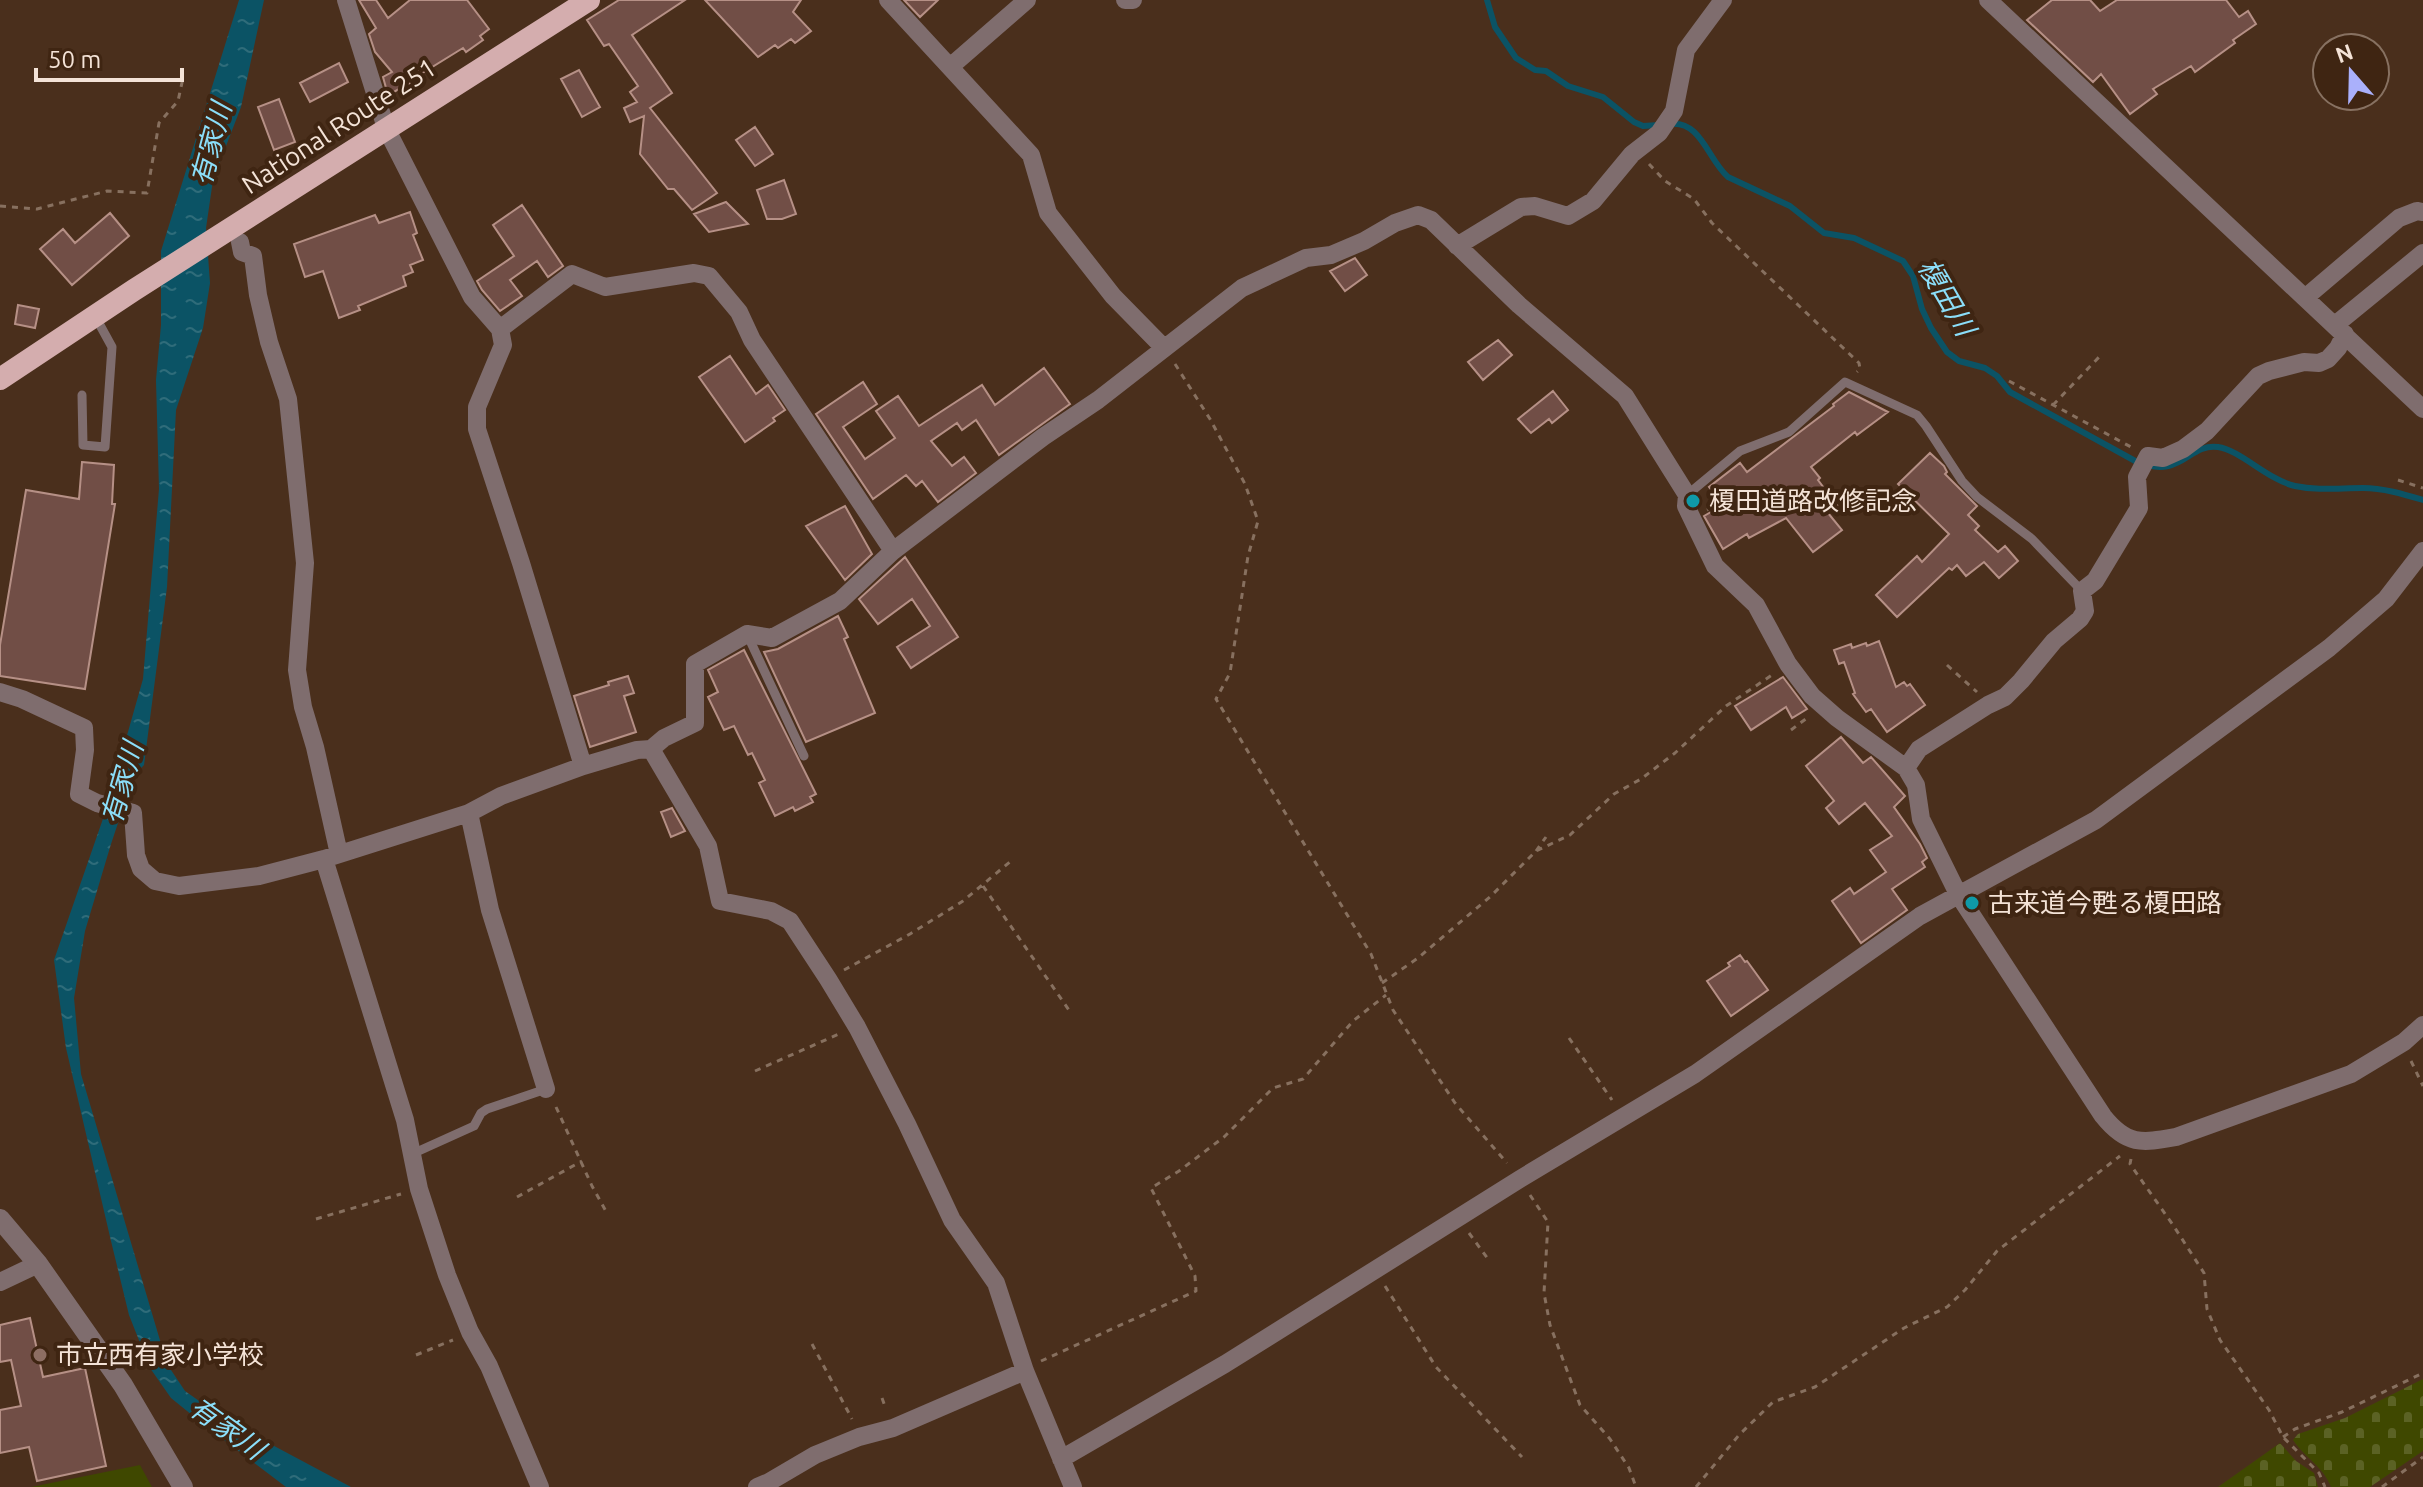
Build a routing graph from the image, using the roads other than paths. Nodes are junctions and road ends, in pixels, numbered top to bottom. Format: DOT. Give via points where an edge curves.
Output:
graph roads {
  1 [pos="346,0"];
  2 [pos="589,0"];
  3 [pos="888,0"];
  4 [pos="1027,0"];
  5 [pos="1125,0"];
  6 [pos="1133,0"];
  7 [pos="1723,0"];
  8 [pos="1988,0"];
  9 [pos="950,67"];
  10 [pos="386,128"];
  11 [pos="2423,212"];
  12 [pos="240,232"];
  13 [pos="1457,246"];
  14 [pos="2423,253"];
  15 [pos="2306,297"];
  16 [pos="95,316"];
  17 [pos="500,329"];
  18 [pos="2340,330"];
  19 [pos="1164,348"];
  20 [pos="0,379"];
  21 [pos="82,395"];
  22 [pos="2423,409"];
  23 [pos="1687,495"];
  24 [pos="893,551"];
  25 [pos="2423,551"];
  26 [pos="2082,591"];
  27 [pos="747,634"];
  28 [pos="0,692"];
  29 [pos="651,749"];
  30 [pos="804,756"];
  31 [pos="583,766"];
  32 [pos="1906,768"];
  33 [pos="469,813"];
  34 [pos="332,857"];
  35 [pos="1958,894"];
  36 [pos="2423,1025"];
  37 [pos="546,1089"];
  38 [pos="412,1154"];
  39 [pos="0,1219"];
  40 [pos="38,1264"];
  41 [pos="0,1282"];
  42 [pos="1025,1371"];
  43 [pos="1061,1459"];
  44 [pos="183,1487"];
  45 [pos="540,1487"];
  46 [pos="757,1487"];
  47 [pos="1073,1487"];
  1 -- 10 [label="street"];
  2 -- 10 [label="highway, National Route 251"];
  3 -- 9 [label="street"];
  4 -- 9 [label="street"];
  5 -- 6 [label="street"];
  7 -- 13 [label="street" via="1686,50 1674,111 1593,201 1568,216 1521,207"];
  8 -- 15 [label="street"];
  9 -- 19 [label="street" via="1031,155 1048,213 1113,296"];
  10 -- 12 [label="highway, National Route 251"];
  10 -- 17 [label="street" via="472,297"];
  11 -- 15 [label="street" via="2399,218"];
  12 -- 16 [label="highway, National Route 251"];
  12 -- 34 [label="street" via="242,252 253,256 269,342 288,399 305,563 297,670"];
  13 -- 19 [label="street" via="1431,220 1418,215 1395,223 1364,241 1331,255 1306,258 1242,288"];
  13 -- 23 [label="street" via="1625,396"];
  14 -- 18 [label="street"];
  15 -- 18 [label="street"];
  16 -- 20 [label="highway, National Route 251"];
  16 -- 21 [label="lane" via="112,347 105,447 83,445"];
  17 -- 24 [label="street" via="572,274 605,287 694,273 709,276 739,312 752,340"];
  17 -- 31 [label="street" via="503,345 477,407 477,429"];
  18 -- 22 [label="street"];
  18 -- 26 [label="street" via="2338,348 2328,359 2258,376 2207,431 2183,449 2145,462 2137,477 2139,508 2095,581"];
  19 -- 24 [label="street"];
  23 -- 26 [label="lane" via="1740,451 1789,432 1845,382 1917,415 1962,481 2032,539"];
  23 -- 32 [label="street" via="1686,506 1715,566 1756,605 1812,696"];
  24 -- 27 [label="street" via="840,601 772,638"];
  25 -- 35 [label="street" via="2386,599 2273,690 2096,820"];
  26 -- 32 [label="street" via="2085,611 2080,619 2021,681 2005,697 1919,749"];
  27 -- 29 [label="street" via="695,664 695,723"];
  27 -- 30 [label="lane"];
  28 -- 34 [label="street" via="84,728 79,794 133,813 136,855 141,869 155,881 179,886 259,876"];
  29 -- 31 [label="street"];
  29 -- 42 [label="street" via="708,846 720,901 771,911 790,921 857,1027 952,1220 996,1283"];
  31 -- 33 [label="street"];
  32 -- 35 [label="street" via="1916,785 1921,819"];
  33 -- 34 [label="street"];
  33 -- 37 [label="street" via="490,910"];
  34 -- 38 [label="street"];
  35 -- 36 [label="street" via="2103,1116 2132,1140 2191,1132 2351,1074"];
  35 -- 43 [label="street" via="1695,1074"];
  37 -- 38 [label="lane" via="487,1109 474,1126"];
  38 -- 45 [label="street" via="447,1275"];
  39 -- 40 [label="street"];
  40 -- 41 [label="street"];
  40 -- 44 [label="street" via="123,1385"];
  42 -- 43 [label="street"];
  42 -- 46 [label="street" via="815,1455"];
  43 -- 47 [label="street"];
}
